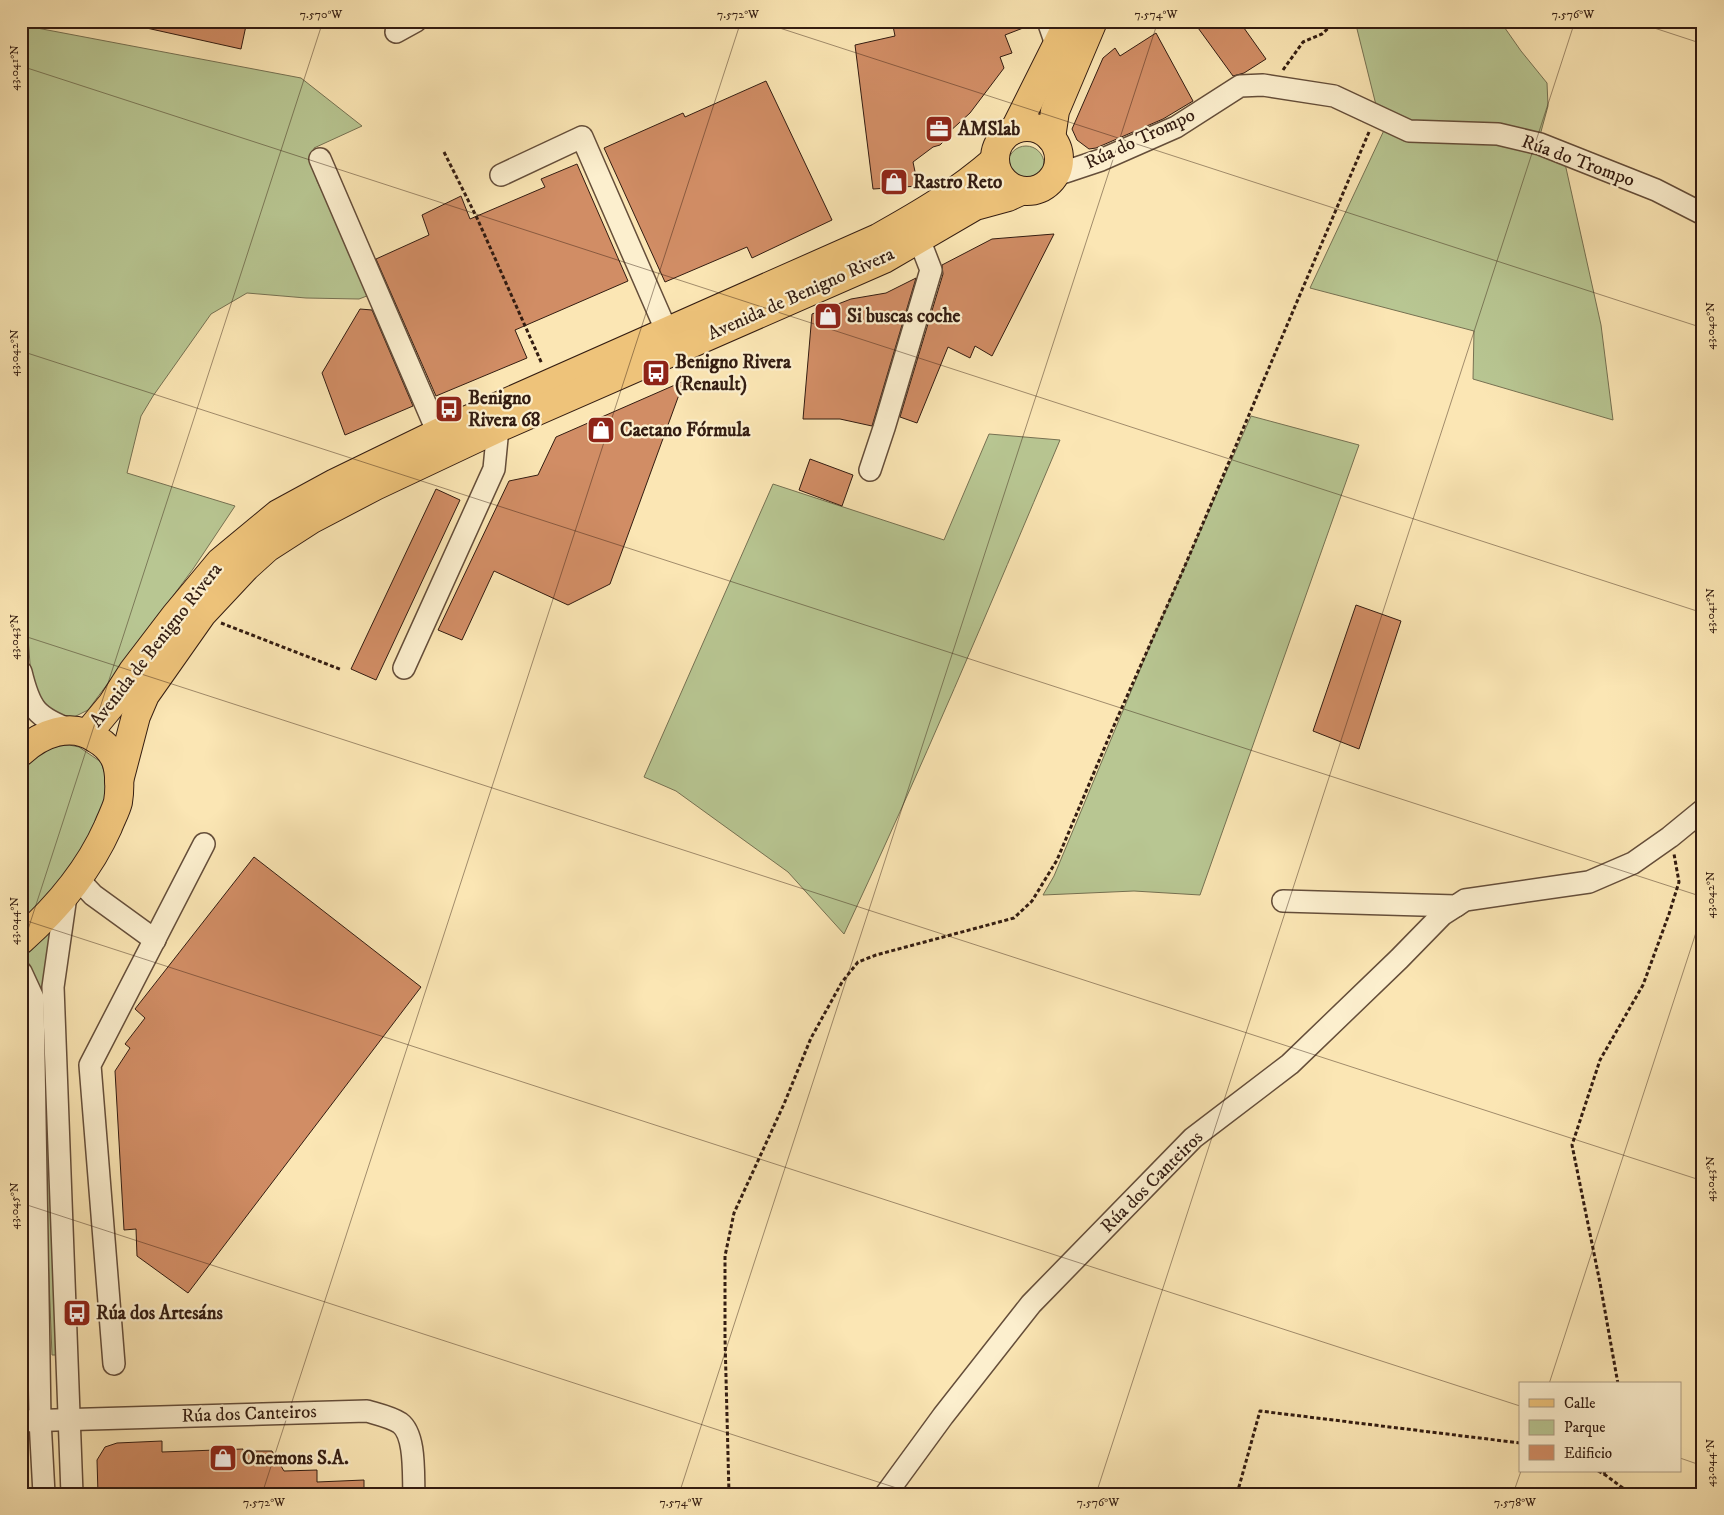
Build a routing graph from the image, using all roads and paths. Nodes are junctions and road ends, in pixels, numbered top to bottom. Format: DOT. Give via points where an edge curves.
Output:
graph roads {
  1 [pos="416,21"];
  2 [pos="1048,21"];
  3 [pos="1069,21"];
  4 [pos="1093,21"];
  5 [pos="1336,21"];
  6 [pos="396,32"];
  7 [pos="1056,47"];
  8 [pos="1273,87"];
  9 [pos="1376,116"];
  10 [pos="1015,130"];
  11 [pos="1051,138"];
  12 [pos="444,152"];
  13 [pos="320,159"];
  14 [pos="995,160"];
  15 [pos="1057,170"];
  16 [pos="501,175"];
  17 [pos="1022,190"];
  18 [pos="1703,214"];
  19 [pos="919,239"];
  20 [pos="667,332"];
  21 [pos="550,383"];
  22 [pos="498,428"];
  23 [pos="438,433"];
  24 [pos="870,470"];
  25 [pos="202,614"];
  26 [pos="404,668"];
  27 [pos="342,670"];
  28 [pos="21,672"];
  29 [pos="80,731"];
  30 [pos="21,752"];
  31 [pos="119,781"];
  32 [pos="1703,810"];
  33 [pos="1670,837"];
  34 [pos="204,844"];
  35 [pos="72,888"];
  36 [pos="1283,901"];
  37 [pos="1456,906"];
  38 [pos="21,940"];
  39 [pos="155,940"];
  40 [pos="21,972"];
  41 [pos="27,1052"];
  42 [pos="29,1183"];
  43 [pos="29,1207"];
  44 [pos="114,1364"];
  45 [pos="1618,1382"];
  46 [pos="70,1419"];
  47 [pos="31,1420"];
  48 [pos="1519,1443"];
  49 [pos="1604,1473"];
  50 [pos="44,1494"];
  51 [pos="72,1494"];
  52 [pos="414,1494"];
  53 [pos="729,1494"];
  54 [pos="886,1494"];
  55 [pos="1237,1494"];
  56 [pos="1631,1494"];
  1 -- 6 [label="street"];
  2 -- 7 [label="street"];
  3 -- 7 [label="main road"];
  4 -- 11 [label="main road" via="1055,111"];
  5 -- 8 [label="path" via="1322,34 1303,42"];
  7 -- 10 [label="main road"];
  8 -- 9 [label="street, Rúa do Trompo" via="1334,96"];
  8 -- 15 [label="street, Rúa do Trompo" via="1240,86 1176,127 1101,160 1065,172"];
  9 -- 18 [label="street, Rúa do Trompo" via="1409,131 1498,134 1540,144 1656,190"];
  9 -- 53 [label="path" via="1184,568 1056,860 1032,901 1014,918 858,962 842,982 812,1038 734,1213 725,1256"];
  10 -- 11 [label="main road" via="1034,128"];
  10 -- 14 [label="main road" via="1000,142"];
  11 -- 15 [label="main road" via="1057,148"];
  12 -- 21 [label="path"];
  13 -- 23 [label="street"];
  14 -- 17 [label="main road" via="1000,177 1013,188"];
  14 -- 20 [label="main road, Avenida de Benigno Rivera" via="931,208 878,238"];
  15 -- 17 [label="main road" via="1043,187"];
  16 -- 20 [label="street" via="582,137"];
  17 -- 19 [label="main road, Avenida de Benigno Rivera" via="975,206"];
  19 -- 22 [label="main road, Avenida de Benigno Rivera" via="884,259"];
  19 -- 24 [label="street" via="932,270"];
  20 -- 21 [label="main road, Avenida de Benigno Rivera"];
  21 -- 23 [label="main road, Avenida de Benigno Rivera"];
  22 -- 25 [label="main road, Avenida de Benigno Rivera" via="312,519 267,548"];
  22 -- 26 [label="street" via="494,469"];
  23 -- 29 [label="main road, Avenida de Benigno Rivera" via="278,514 220,562 133,671 112,704"];
  25 -- 27 [label="path"];
  25 -- 31 [label="main road, Avenida de Benigno Rivera" via="145,695 136,716"];
  28 -- 29 [label="street" via="26,693 39,714 51,722"];
  29 -- 30 [label="main road" via="51,733"];
  29 -- 31 [label="main road" via="106,746 116,762"];
  31 -- 35 [label="main road" via="118,804 100,845"];
  32 -- 33 [label="street"];
  33 -- 37 [label="street" via="1633,863 1589,882 1465,900"];
  33 -- 45 [label="path" via="1679,882 1677,890 1644,985 1600,1060 1572,1146"];
  34 -- 39 [label="street"];
  35 -- 38 [label="main road"];
  35 -- 39 [label="street" via="93,895"];
  35 -- 46 [label="street" via="53,987"];
  36 -- 37 [label="street"];
  37 -- 54 [label="street, Rúa dos Canteiros" via="1442,914 1290,1064 1193,1138 1038,1298 943,1416"];
  39 -- 44 [label="street" via="90,1065"];
  40 -- 41 [label="street" via="33,998"];
  41 -- 42 [label="street"];
  42 -- 43 [label="street"];
  43 -- 47 [label="street"];
  46 -- 47 [label="street, Rúa dos Canteiros"];
  46 -- 51 [label="street"];
  46 -- 52 [label="street, Rúa dos Canteiros" via="367,1411 399,1422 407,1430 412,1448"];
  47 -- 50 [label="street"];
  48 -- 55 [label="path" via="1260,1410"];
  49 -- 56 [label="path"];
}
